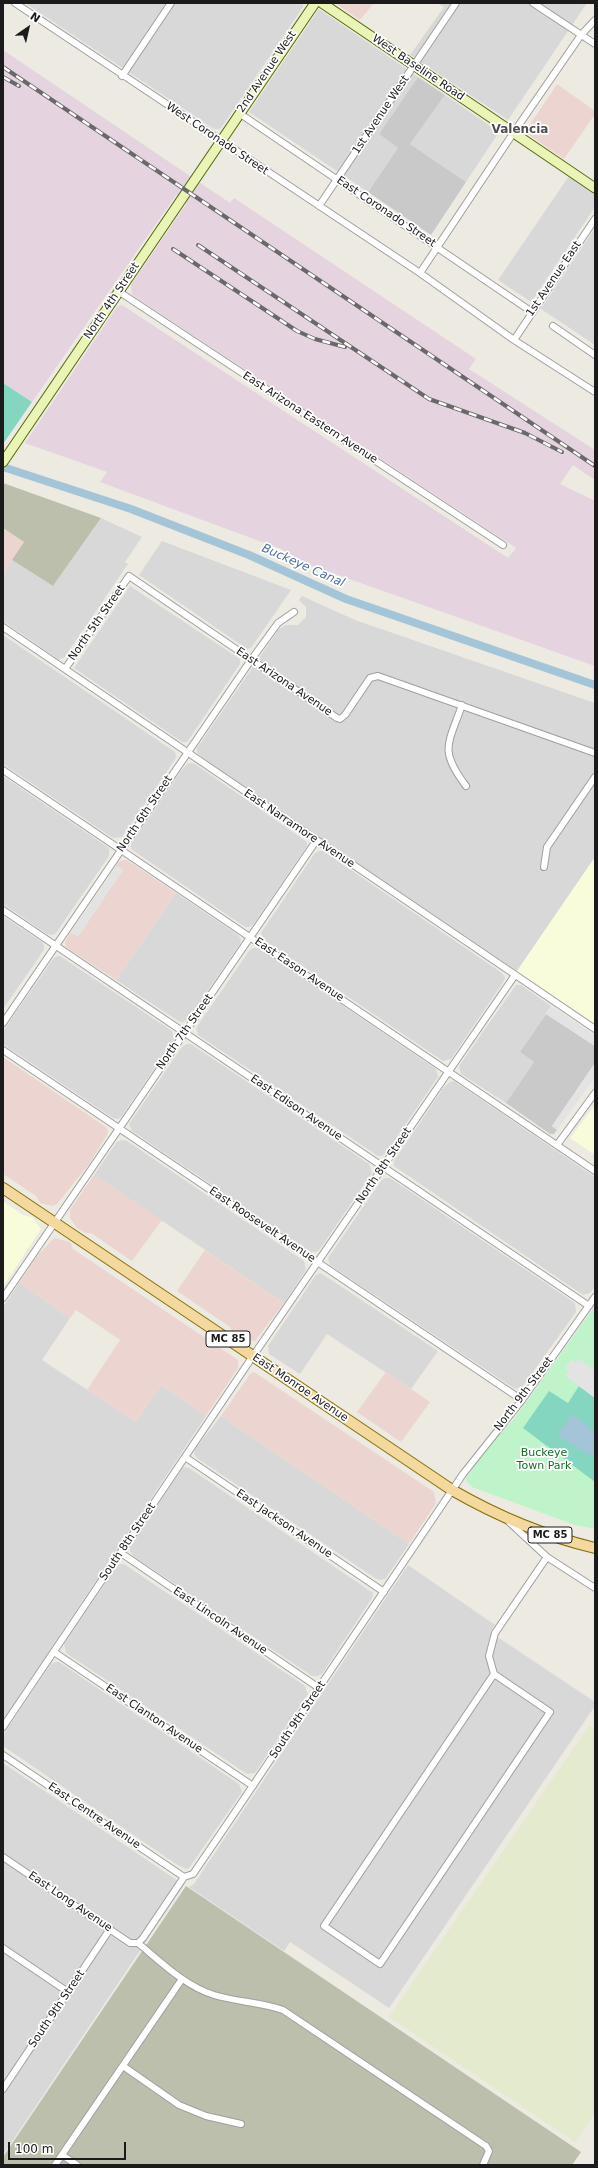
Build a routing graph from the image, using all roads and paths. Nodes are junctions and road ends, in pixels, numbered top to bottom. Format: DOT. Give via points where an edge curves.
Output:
graph roads {
  1 [pos="15,3"];
  2 [pos="29,3"];
  3 [pos="171,3"];
  4 [pos="315,3"];
  5 [pos="322,3"];
  6 [pos="456,3"];
  7 [pos="534,3"];
  8 [pos="24,10"];
  9 [pos="595,20"];
  10 [pos="581,35"];
  11 [pos="595,44"];
  12 [pos="414,65"];
  13 [pos="122,76"];
  14 [pos="239,113"];
  15 [pos="514,132"];
  16 [pos="221,141"];
  17 [pos="337,180"];
  18 [pos="595,188"];
  19 [pos="319,206"];
  20 [pos="595,218"];
  21 [pos="438,248"];
  22 [pos="420,273"];
  23 [pos="118,291"];
  24 [pos="532,312"];
  25 [pos="553,326"];
  26 [pos="514,340"];
  27 [pos="595,355"];
  28 [pos="595,392"];
  29 [pos="3,461"];
  30 [pos="503,545"];
  31 [pos="129,576"];
  32 [pos="294,612"];
  33 [pos="3,627"];
  34 [pos="251,660"];
  35 [pos="65,670"];
  36 [pos="462,705"];
  37 [pos="187,753"];
  38 [pos="595,753"];
  39 [pos="3,770"];
  40 [pos="595,776"];
  41 [pos="466,786"];
  42 [pos="316,841"];
  43 [pos="121,850"];
  44 [pos="544,867"];
  45 [pos="3,910"];
  46 [pos="250,937"];
  47 [pos="56,946"];
  48 [pos="515,975"];
  49 [pos="3,1021"];
  50 [pos="595,1029"];
  51 [pos="185,1033"];
  52 [pos="3,1050"];
  53 [pos="449,1071"];
  54 [pos="595,1093"];
  55 [pos="119,1128"];
  56 [pos="557,1145"];
  57 [pos="384,1167"];
  58 [pos="595,1171"];
  59 [pos="3,1188"];
  60 [pos="54,1222"];
  61 [pos="317,1263"];
  62 [pos="595,1297"];
  63 [pos="3,1298"];
  64 [pos="589,1306"];
  65 [pos="253,1356"];
  66 [pos="522,1400"];
  67 [pos="185,1457"];
  68 [pos="452,1490"];
  69 [pos="505,1518"];
  70 [pos="595,1548"];
  71 [pos="121,1554"];
  72 [pos="547,1557"];
  73 [pos="595,1588"];
  74 [pos="384,1592"];
  75 [pos="54,1652"];
  76 [pos="494,1674"];
  77 [pos="319,1688"];
  78 [pos="3,1727"];
  79 [pos="3,1755"];
  80 [pos="253,1786"];
  81 [pos="3,1857"];
  82 [pos="184,1876"];
  83 [pos="110,1929"];
  84 [pos="138,1943"];
  85 [pos="3,1948"];
  86 [pos="182,1979"];
  87 [pos="68,1992"];
  88 [pos="123,2066"];
  89 [pos="3,2087"];
  90 [pos="241,2124"];
  91 [pos="62,2155"];
  92 [pos="56,2165"];
  93 [pos="77,2165"];
  94 [pos="483,2165"];
  1 -- 8 [label="street, West Coronado Street"];
  2 -- 8 [label="street"];
  3 -- 13 [label="street"];
  4 -- 14 [label="street, 2nd Avenue West"];
  5 -- 12 [label="street, West Baseline Road"];
  6 -- 12 [label="street, 1st Avenue West"];
  7 -- 10 [label="street"];
  8 -- 13 [label="street, West Coronado Street"];
  9 -- 10 [label="street"];
  10 -- 11 [label="street"];
  10 -- 15 [label="street"];
  12 -- 15 [label="street, West Baseline Road"];
  12 -- 17 [label="street, 1st Avenue West"];
  13 -- 16 [label="street, West Coronado Street"];
  14 -- 16 [label="street, 2nd Avenue West"];
  14 -- 17 [label="street, East Coronado Street"];
  15 -- 18 [label="street, West Baseline Road"];
  15 -- 21 [label="street"];
  16 -- 19 [label="street, West Coronado Street"];
  16 -- 23 [label="street, North 4th Street"];
  17 -- 19 [label="street, 1st Avenue West"];
  17 -- 21 [label="street, East Coronado Street"];
  19 -- 22 [label="street, West Coronado Street"];
  20 -- 24 [label="street, 1st Avenue East"];
  21 -- 22 [label="street"];
  21 -- 24 [label="street, East Coronado Street"];
  22 -- 26 [label="street"];
  23 -- 29 [label="street, North 4th Street"];
  23 -- 30 [label="street, East Arizona Eastern Avenue"];
  24 -- 26 [label="street, 1st Avenue East"];
  25 -- 27 [label="street"];
  26 -- 28 [label="street"];
  31 -- 34 [label="street, East Arizona Avenue"];
  31 -- 35 [label="street, North 5th Street"];
  32 -- 34 [label="street, North 6th Street" via="278,623"];
  33 -- 35 [label="street, East Narramore Avenue"];
  34 -- 36 [label="street, East Arizona Avenue" via="340,719 374,676"];
  34 -- 37 [label="street, North 6th Street"];
  35 -- 37 [label="street, East Narramore Avenue"];
  36 -- 38 [label="street, East Arizona Avenue"];
  36 -- 41 [label="street" via="448,753 455,771"];
  37 -- 42 [label="street, East Narramore Avenue"];
  37 -- 43 [label="street, North 6th Street"];
  39 -- 43 [label="street, East Eason Avenue"];
  40 -- 44 [label="street" via="547,847"];
  42 -- 46 [label="street, North 7th Street"];
  42 -- 48 [label="street, East Narramore Avenue"];
  43 -- 46 [label="street, East Eason Avenue"];
  43 -- 47 [label="street, North 6th Street"];
  45 -- 47 [label="street, East Edison Avenue"];
  46 -- 51 [label="street, North 7th Street"];
  46 -- 53 [label="street, East Eason Avenue"];
  47 -- 49 [label="street, North 6th Street"];
  47 -- 51 [label="street, East Edison Avenue"];
  48 -- 50 [label="street, East Narramore Avenue"];
  48 -- 53 [label="street, North 8th Street"];
  51 -- 55 [label="street, North 7th Street"];
  51 -- 57 [label="street, East Edison Avenue"];
  52 -- 55 [label="street, East Roosevelt Avenue"];
  53 -- 56 [label="street, East Eason Avenue"];
  53 -- 57 [label="street, North 8th Street"];
  54 -- 56 [label="street"];
  55 -- 60 [label="street, North 7th Street"];
  55 -- 61 [label="street, East Roosevelt Avenue"];
  56 -- 58 [label="street, East Eason Avenue"];
  57 -- 61 [label="street, North 8th Street"];
  57 -- 64 [label="street, East Edison Avenue"];
  59 -- 60 [label="main road, East Monroe Avenue / MC 85"];
  60 -- 63 [label="street, North 7th Street"];
  60 -- 65 [label="main road, East Monroe Avenue / MC 85"];
  61 -- 65 [label="street, North 8th Street"];
  61 -- 66 [label="street, East Roosevelt Avenue"];
  62 -- 64 [label="street, North 9th Street"];
  64 -- 66 [label="street, North 9th Street"];
  65 -- 67 [label="street, South 8th Street"];
  65 -- 68 [label="main road, East Monroe Avenue / MC 85"];
  66 -- 68 [label="street, North 9th Street"];
  67 -- 71 [label="street, South 8th Street"];
  67 -- 74 [label="street, East Jackson Avenue"];
  68 -- 69 [label="main road, East Monroe Avenue / MC 85"];
  68 -- 74 [label="street, South 9th Street"];
  69 -- 70 [label="main road, MC 85"];
  69 -- 72 [label="street, East Monroe Avenue"];
  71 -- 75 [label="street, South 8th Street"];
  71 -- 77 [label="street, East Lincoln Avenue"];
  72 -- 73 [label="street, East Monroe Avenue"];
  72 -- 76 [label="street" via="495,1633 489,1656"];
  74 -- 77 [label="street, South 9th Street"];
  75 -- 78 [label="street, South 8th Street"];
  75 -- 80 [label="street, East Clanton Avenue"];
  76 -- 76 [label="street" via="550,1712 380,1964 324,1926"];
  77 -- 80 [label="street, South 9th Street"];
  79 -- 82 [label="street, East Centre Avenue"];
  80 -- 82 [label="street, South 9th Street" via="193,1874"];
  81 -- 83 [label="street, East Long Avenue"];
  82 -- 84 [label="street, South 9th Street"];
  83 -- 84 [label="street, East Long Avenue" via="130,1942"];
  83 -- 87 [label="street, South 9th Street"];
  84 -- 86 [label="street, East Long Avenue"];
  85 -- 87 [label="street"];
  86 -- 88 [label="street"];
  86 -- 94 [label="street, East Long Avenue" via="215,1996 265,2004 284,2010 486,2146 490,2151"];
  87 -- 89 [label="street, South 9th Street"];
  88 -- 90 [label="street" via="179,2105 206,2116"];
  88 -- 91 [label="street"];
  91 -- 92 [label="street"];
  91 -- 93 [label="street"];
}
